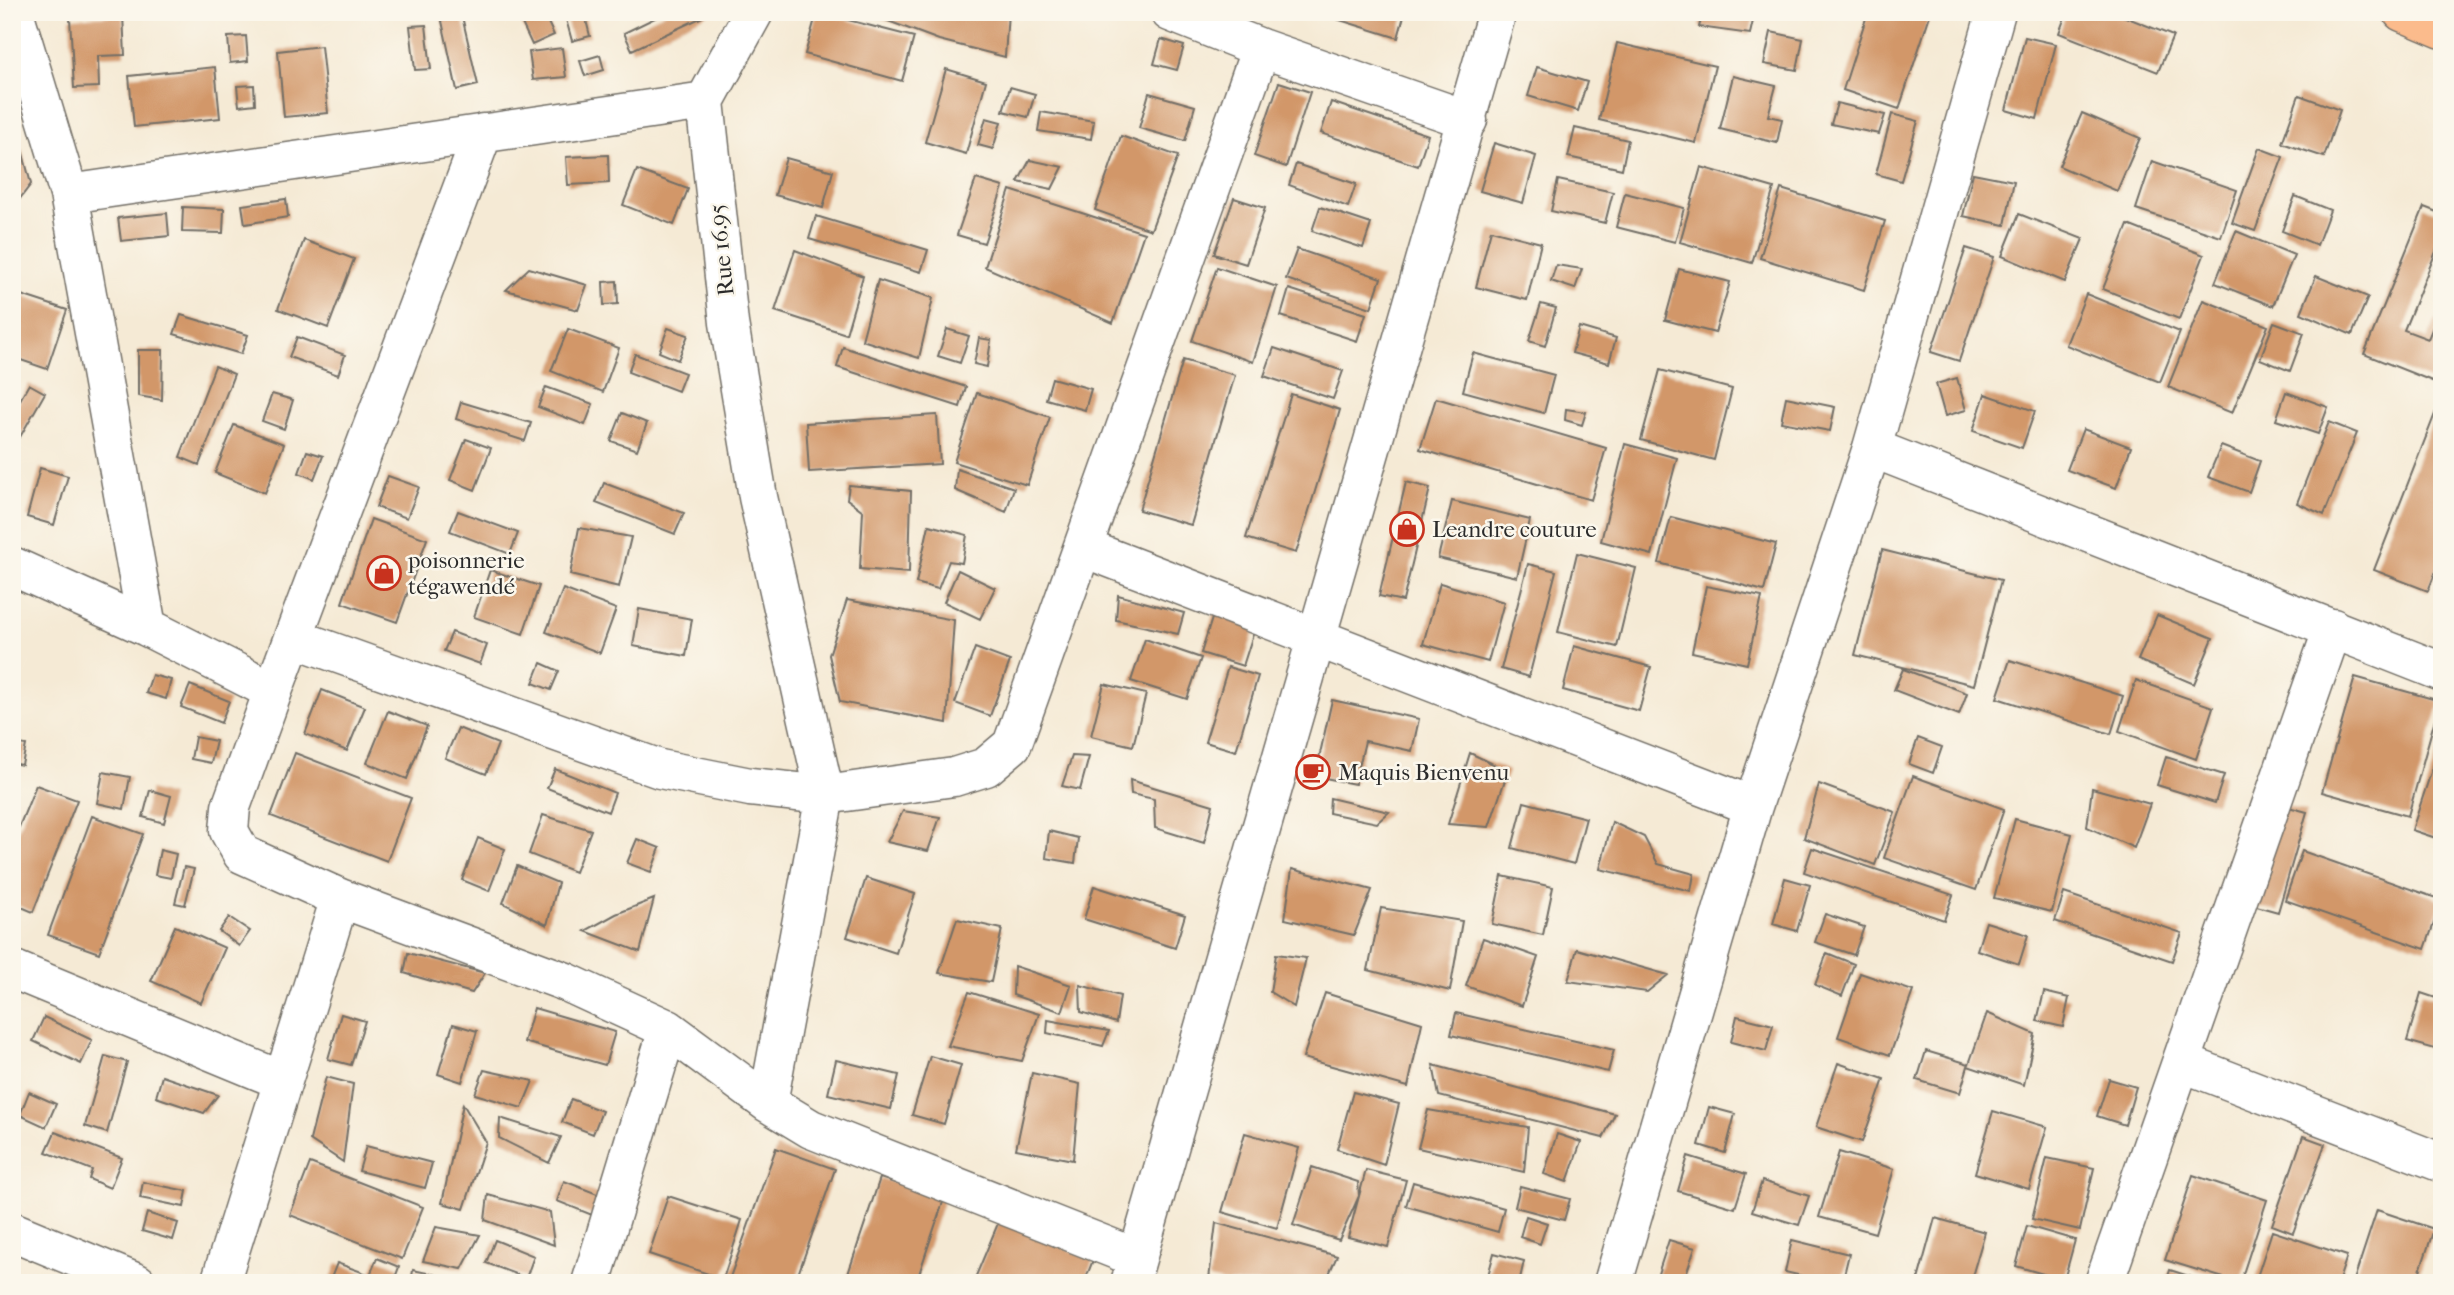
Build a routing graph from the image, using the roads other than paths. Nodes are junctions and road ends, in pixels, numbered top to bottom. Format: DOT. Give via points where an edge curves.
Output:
graph roads {
  1 [pos="14,12"];
  2 [pos="754,12"];
  3 [pos="1170,12"];
  4 [pos="1497,12"];
  5 [pos="1996,12"];
  6 [pos="2402,12"];
  7 [pos="2442,29"];
  8 [pos="1261,48"];
  9 [pos="705,101"];
  10 [pos="1468,120"];
  11 [pos="483,133"];
  12 [pos="69,194"];
  13 [pos="1872,448"];
  14 [pos="1084,548"];
  15 [pos="12,566"];
  16 [pos="148,627"];
  17 [pos="2333,628"];
  18 [pos="294,638"];
  19 [pos="1317,638"];
  20 [pos="2442,672"];
  21 [pos="273,691"];
  22 [pos="825,795"];
  23 [pos="1753,806"];
  24 [pos="340,898"];
  25 [pos="12,969"];
  26 [pos="668,1029"];
  27 [pos="2183,1063"];
  28 [pos="281,1080"];
  29 [pos="768,1103"];
  30 [pos="2442,1163"];
  31 [pos="12,1231"];
  32 [pos="1133,1270"];
  33 [pos="137,1283"];
  34 [pos="220,1283"];
  35 [pos="591,1283"];
  36 [pos="1613,1283"];
  37 [pos="2104,1283"];
  1 -- 12 [label="street"];
  2 -- 9 [label="street"];
  3 -- 8 [label="street"];
  4 -- 10 [label="street"];
  5 -- 13 [label="street"];
  6 -- 7 [label="highway"];
  8 -- 10 [label="street"];
  8 -- 14 [label="street"];
  9 -- 11 [label="street"];
  9 -- 22 [label="street, Rue 16.95" via="729,323 758,497"];
  10 -- 19 [label="street"];
  11 -- 12 [label="street"];
  11 -- 18 [label="street"];
  12 -- 16 [label="street"];
  13 -- 17 [label="street"];
  13 -- 23 [label="street"];
  14 -- 19 [label="street"];
  14 -- 22 [label="street" via="1012,745 986,767 954,777"];
  15 -- 16 [label="street"];
  16 -- 21 [label="street"];
  17 -- 20 [label="street"];
  17 -- 27 [label="street"];
  18 -- 21 [label="street"];
  18 -- 22 [label="street" via="660,769 750,787"];
  19 -- 23 [label="street"];
  19 -- 32 [label="street"];
  21 -- 24 [label="street" via="231,807 229,831 242,854"];
  22 -- 29 [label="street"];
  23 -- 36 [label="street"];
  24 -- 26 [label="street" via="566,982"];
  24 -- 28 [label="street"];
  25 -- 28 [label="street"];
  26 -- 29 [label="street"];
  26 -- 35 [label="street"];
  27 -- 30 [label="street"];
  27 -- 37 [label="street"];
  28 -- 34 [label="street"];
  29 -- 32 [label="street" via="811,1129"];
  31 -- 33 [label="street"];
}
